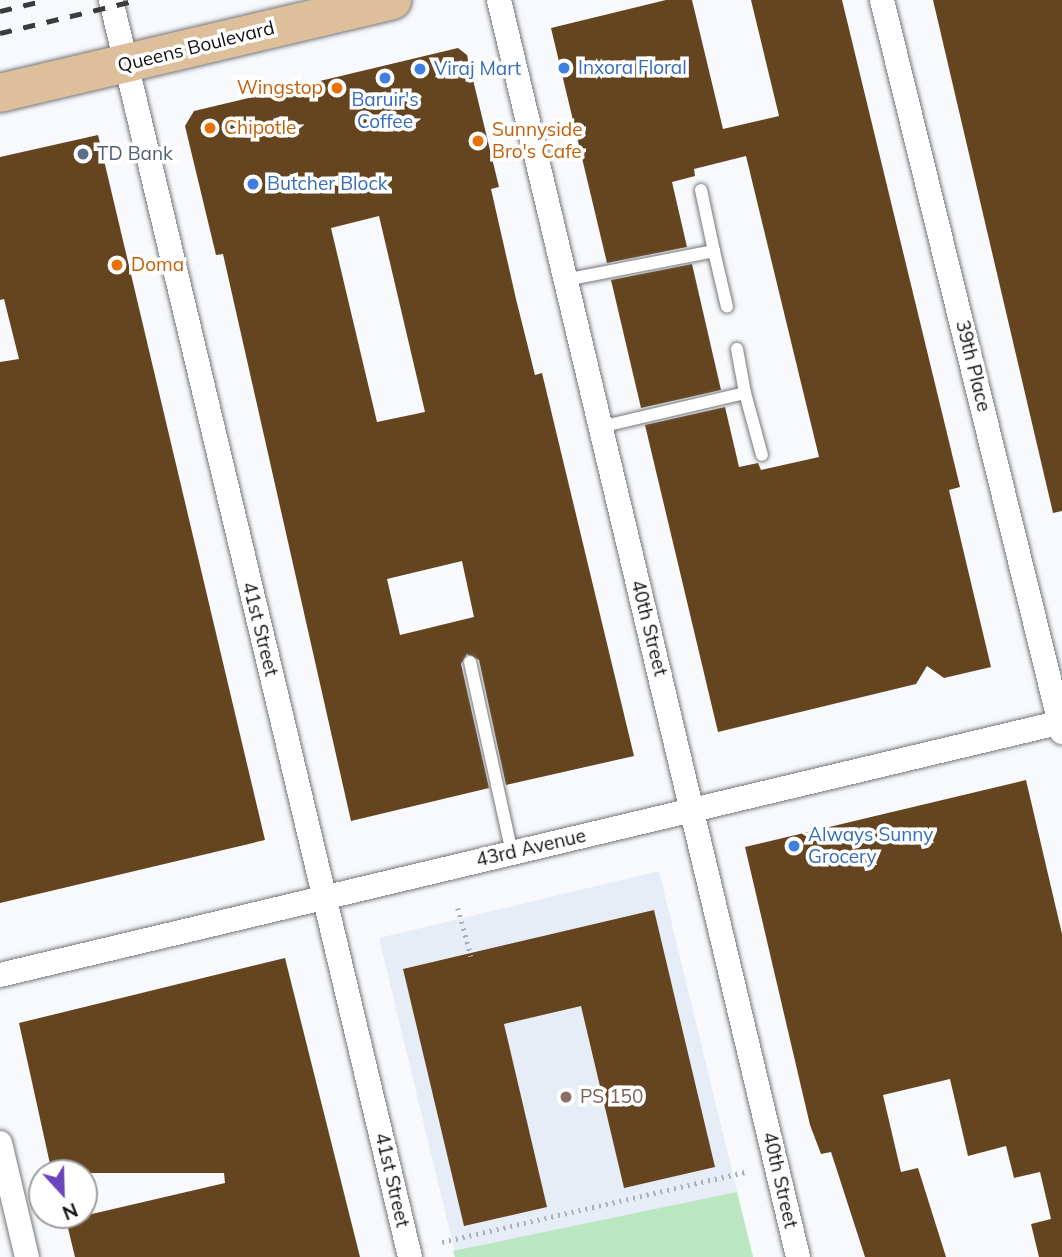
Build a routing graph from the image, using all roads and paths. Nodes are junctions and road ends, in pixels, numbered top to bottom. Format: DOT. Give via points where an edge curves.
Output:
graph roads {
  1 [pos="111,0"];
  2 [pos="392,0"];
  3 [pos="499,0"];
  4 [pos="883,0"];
  5 [pos="124,64"];
  6 [pos="0,93"];
  7 [pos="701,190"];
  8 [pos="714,251"];
  9 [pos="565,280"];
  10 [pos="727,307"];
  11 [pos="737,349"];
  12 [pos="745,393"];
  13 [pos="600,427"];
  14 [pos="762,454"];
  15 [pos="470,662"];
  16 [pos="1061,725"];
  17 [pos="693,810"];
  18 [pos="512,853"];
  19 [pos="325,898"];
  20 [pos="458,908"];
  21 [pos="471,956"];
  22 [pos="0,975"];
  23 [pos="0,1143"];
  24 [pos="746,1172"];
  25 [pos="442,1242"];
  26 [pos="27,1257"];
  27 [pos="410,1257"];
  28 [pos="798,1257"];
  1 -- 5 [label="street, 41st Street"];
  2 -- 5 [label="main road, Queens Boulevard"];
  3 -- 9 [label="street, 40th Street"];
  4 -- 16 [label="street, 39th Place"];
  5 -- 6 [label="main road, Queens Boulevard"];
  5 -- 19 [label="street, 41st Street"];
  7 -- 8 [label="lane"];
  8 -- 9 [label="lane"];
  8 -- 10 [label="lane"];
  9 -- 13 [label="street, 40th Street"];
  11 -- 12 [label="lane"];
  12 -- 13 [label="lane"];
  12 -- 14 [label="lane"];
  13 -- 17 [label="street, 40th Street"];
  15 -- 18 [label="lane"];
  16 -- 17 [label="street, 43rd Avenue"];
  17 -- 18 [label="street, 43rd Avenue"];
  17 -- 28 [label="street, 40th Street"];
  18 -- 19 [label="street, 43rd Avenue"];
  19 -- 22 [label="street, 43rd Avenue"];
  19 -- 27 [label="street, 41st Street"];
  20 -- 21 [label="path"];
  23 -- 26 [label="street"];
  24 -- 25 [label="path"];
}
